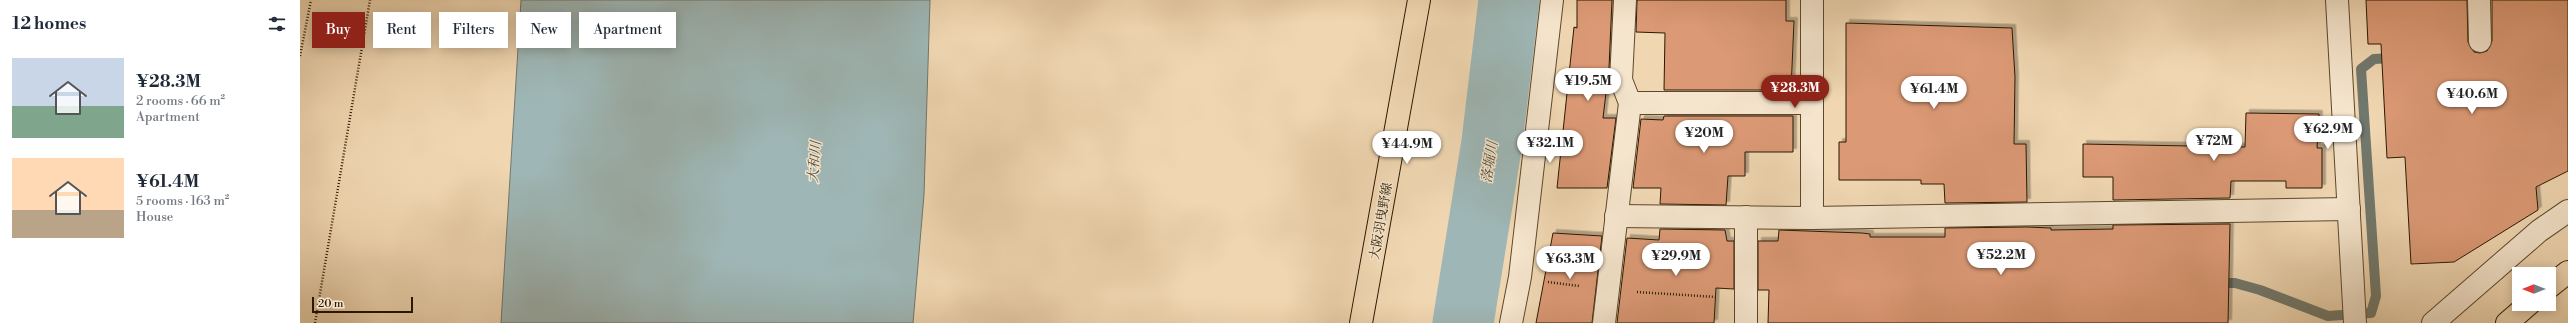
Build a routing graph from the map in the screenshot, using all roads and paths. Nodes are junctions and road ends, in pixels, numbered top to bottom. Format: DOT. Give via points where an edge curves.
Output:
graph roads {
  1 [pos="311,0"];
  2 [pos="370,0"];
  3 [pos="1418,0"];
  4 [pos="1552,0"];
  5 [pos="1626,0"];
  6 [pos="1812,0"];
  7 [pos="2337,0"];
  8 [pos="2479,0"];
  9 [pos="2480,41"];
  10 [pos="300,56"];
  11 [pos="1630,103"];
  12 [pos="1812,103"];
  13 [pos="2349,209"];
  14 [pos="2568,211"];
  15 [pos="1616,216"];
  16 [pos="1746,217"];
  17 [pos="1812,218"];
  18 [pos="2568,272"];
  19 [pos="1520,278"];
  20 [pos="2556,281"];
  21 [pos="1608,290"];
  22 [pos="1746,298"];
  23 [pos="2521,311"];
  24 [pos="315,323"];
  25 [pos="1361,323"];
  26 [pos="1511,323"];
  27 [pos="1604,323"];
  28 [pos="1746,323"];
  29 [pos="2355,323"];
  30 [pos="2433,323"];
  31 [pos="2507,323"];
  1 -- 10 [label="path"];
  2 -- 24 [label="path"];
  3 -- 25 [label="main road, 大阪羽曳野線"];
  4 -- 19 [label="street"];
  5 -- 11 [label="street" via="1621,80"];
  6 -- 12 [label="street"];
  7 -- 13 [label="street"];
  8 -- 9 [label="street"];
  11 -- 12 [label="street"];
  11 -- 15 [label="street"];
  12 -- 17 [label="street"];
  13 -- 17 [label="street"];
  13 -- 29 [label="street"];
  14 -- 30 [label="street" via="2539,231"];
  15 -- 16 [label="street"];
  15 -- 21 [label="street"];
  16 -- 17 [label="street"];
  16 -- 22 [label="street"];
  18 -- 20 [label="main road"];
  19 -- 21 [label="path"];
  19 -- 26 [label="street"];
  21 -- 22 [label="path"];
  21 -- 27 [label="street"];
  22 -- 28 [label="street"];
  23 -- 31 [label="main road"];
}
